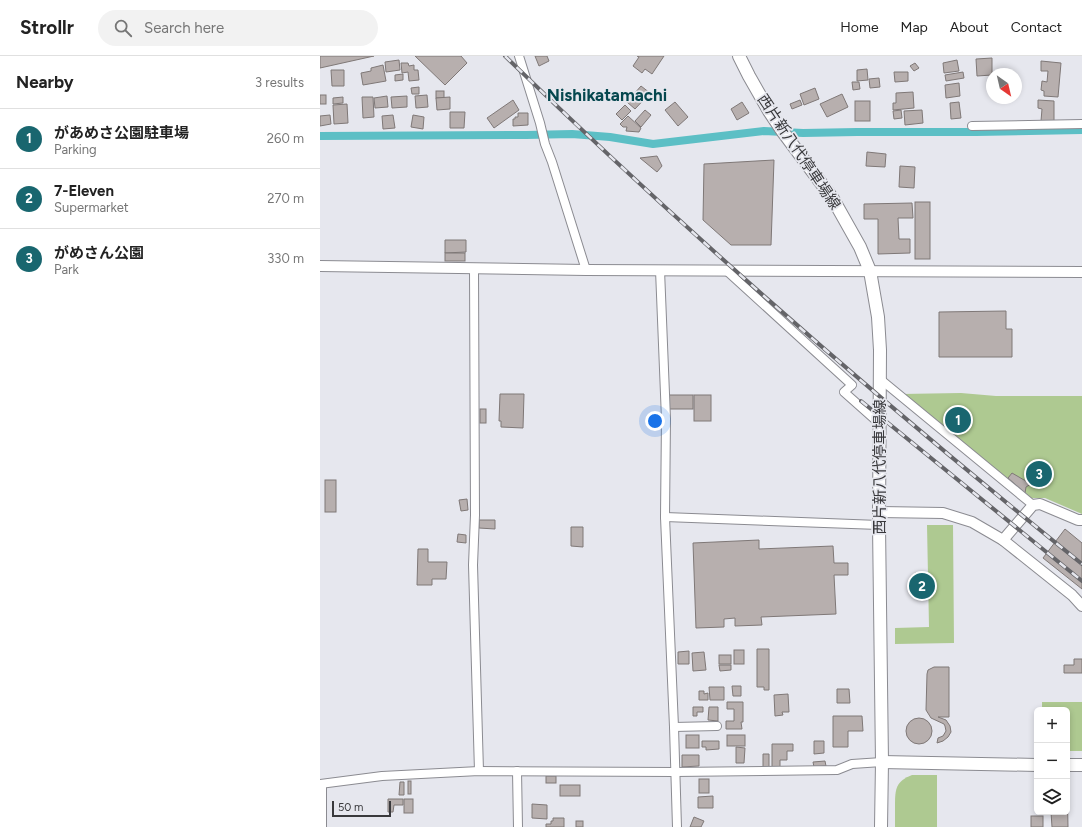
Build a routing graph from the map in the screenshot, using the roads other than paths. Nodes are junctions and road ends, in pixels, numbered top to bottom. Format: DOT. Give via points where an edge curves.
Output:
graph roads {
  1 [pos="519,56"];
  2 [pos="739,56"];
  3 [pos="1082,124"];
  4 [pos="972,126"];
  5 [pos="320,266"];
  6 [pos="474,269"];
  7 [pos="586,270"];
  8 [pos="660,270"];
  9 [pos="727,271"];
  10 [pos="870,271"];
  11 [pos="1082,272"];
  12 [pos="880,379"];
  13 [pos="880,424"];
  14 [pos="1033,505"];
  15 [pos="880,512"];
  16 [pos="665,518"];
  17 [pos="1082,520"];
  18 [pos="879,525"];
  19 [pos="1003,540"];
  20 [pos="1082,606"];
  21 [pos="717,726"];
  22 [pos="674,727"];
  23 [pos="882,762"];
  24 [pos="1034,764"];
  25 [pos="1070,765"];
  26 [pos="1082,765"];
  27 [pos="478,771"];
  28 [pos="517,771"];
  29 [pos="675,772"];
  30 [pos="321,784"];
  31 [pos="322,827"];
  32 [pos="518,827"];
  33 [pos="677,827"];
  34 [pos="881,827"];
  1 -- 7 [label="street"];
  2 -- 10 [label="main road, 西片新八代停車場線" via="748,76 782,132 833,199 860,246"];
  3 -- 4 [label="street"];
  5 -- 6 [label="street"];
  6 -- 7 [label="street"];
  6 -- 27 [label="street" via="473,564"];
  7 -- 8 [label="street"];
  8 -- 9 [label="street"];
  8 -- 16 [label="street" via="666,419"];
  9 -- 10 [label="street"];
  9 -- 13 [label="street" via="852,385 844,392"];
  10 -- 11 [label="street"];
  10 -- 12 [label="main road, 西片新八代停車場線" via="878,317"];
  12 -- 13 [label="main road, 西片新八代停車場線"];
  12 -- 14 [label="street"];
  13 -- 15 [label="main road, 西片新八代停車場線"];
  14 -- 17 [label="street" via="1040,504"];
  14 -- 19 [label="street"];
  15 -- 18 [label="main road, 西片新八代停車場線"];
  15 -- 19 [label="street" via="943,513 972,522"];
  16 -- 18 [label="street"];
  16 -- 22 [label="street"];
  18 -- 23 [label="main road, 西片新八代停車場線"];
  19 -- 20 [label="street" via="1072,595"];
  21 -- 22 [label="street"];
  22 -- 29 [label="street"];
  23 -- 24 [label="main road"];
  23 -- 29 [label="street" via="852,764 837,770"];
  23 -- 34 [label="main road, 西片新八代停車場線"];
  25 -- 26 [label="main road"];
  27 -- 28 [label="street"];
  27 -- 30 [label="street" via="382,776"];
  28 -- 29 [label="street"];
  28 -- 32 [label="street"];
  29 -- 33 [label="street"];
  30 -- 31 [label="street"];
}
